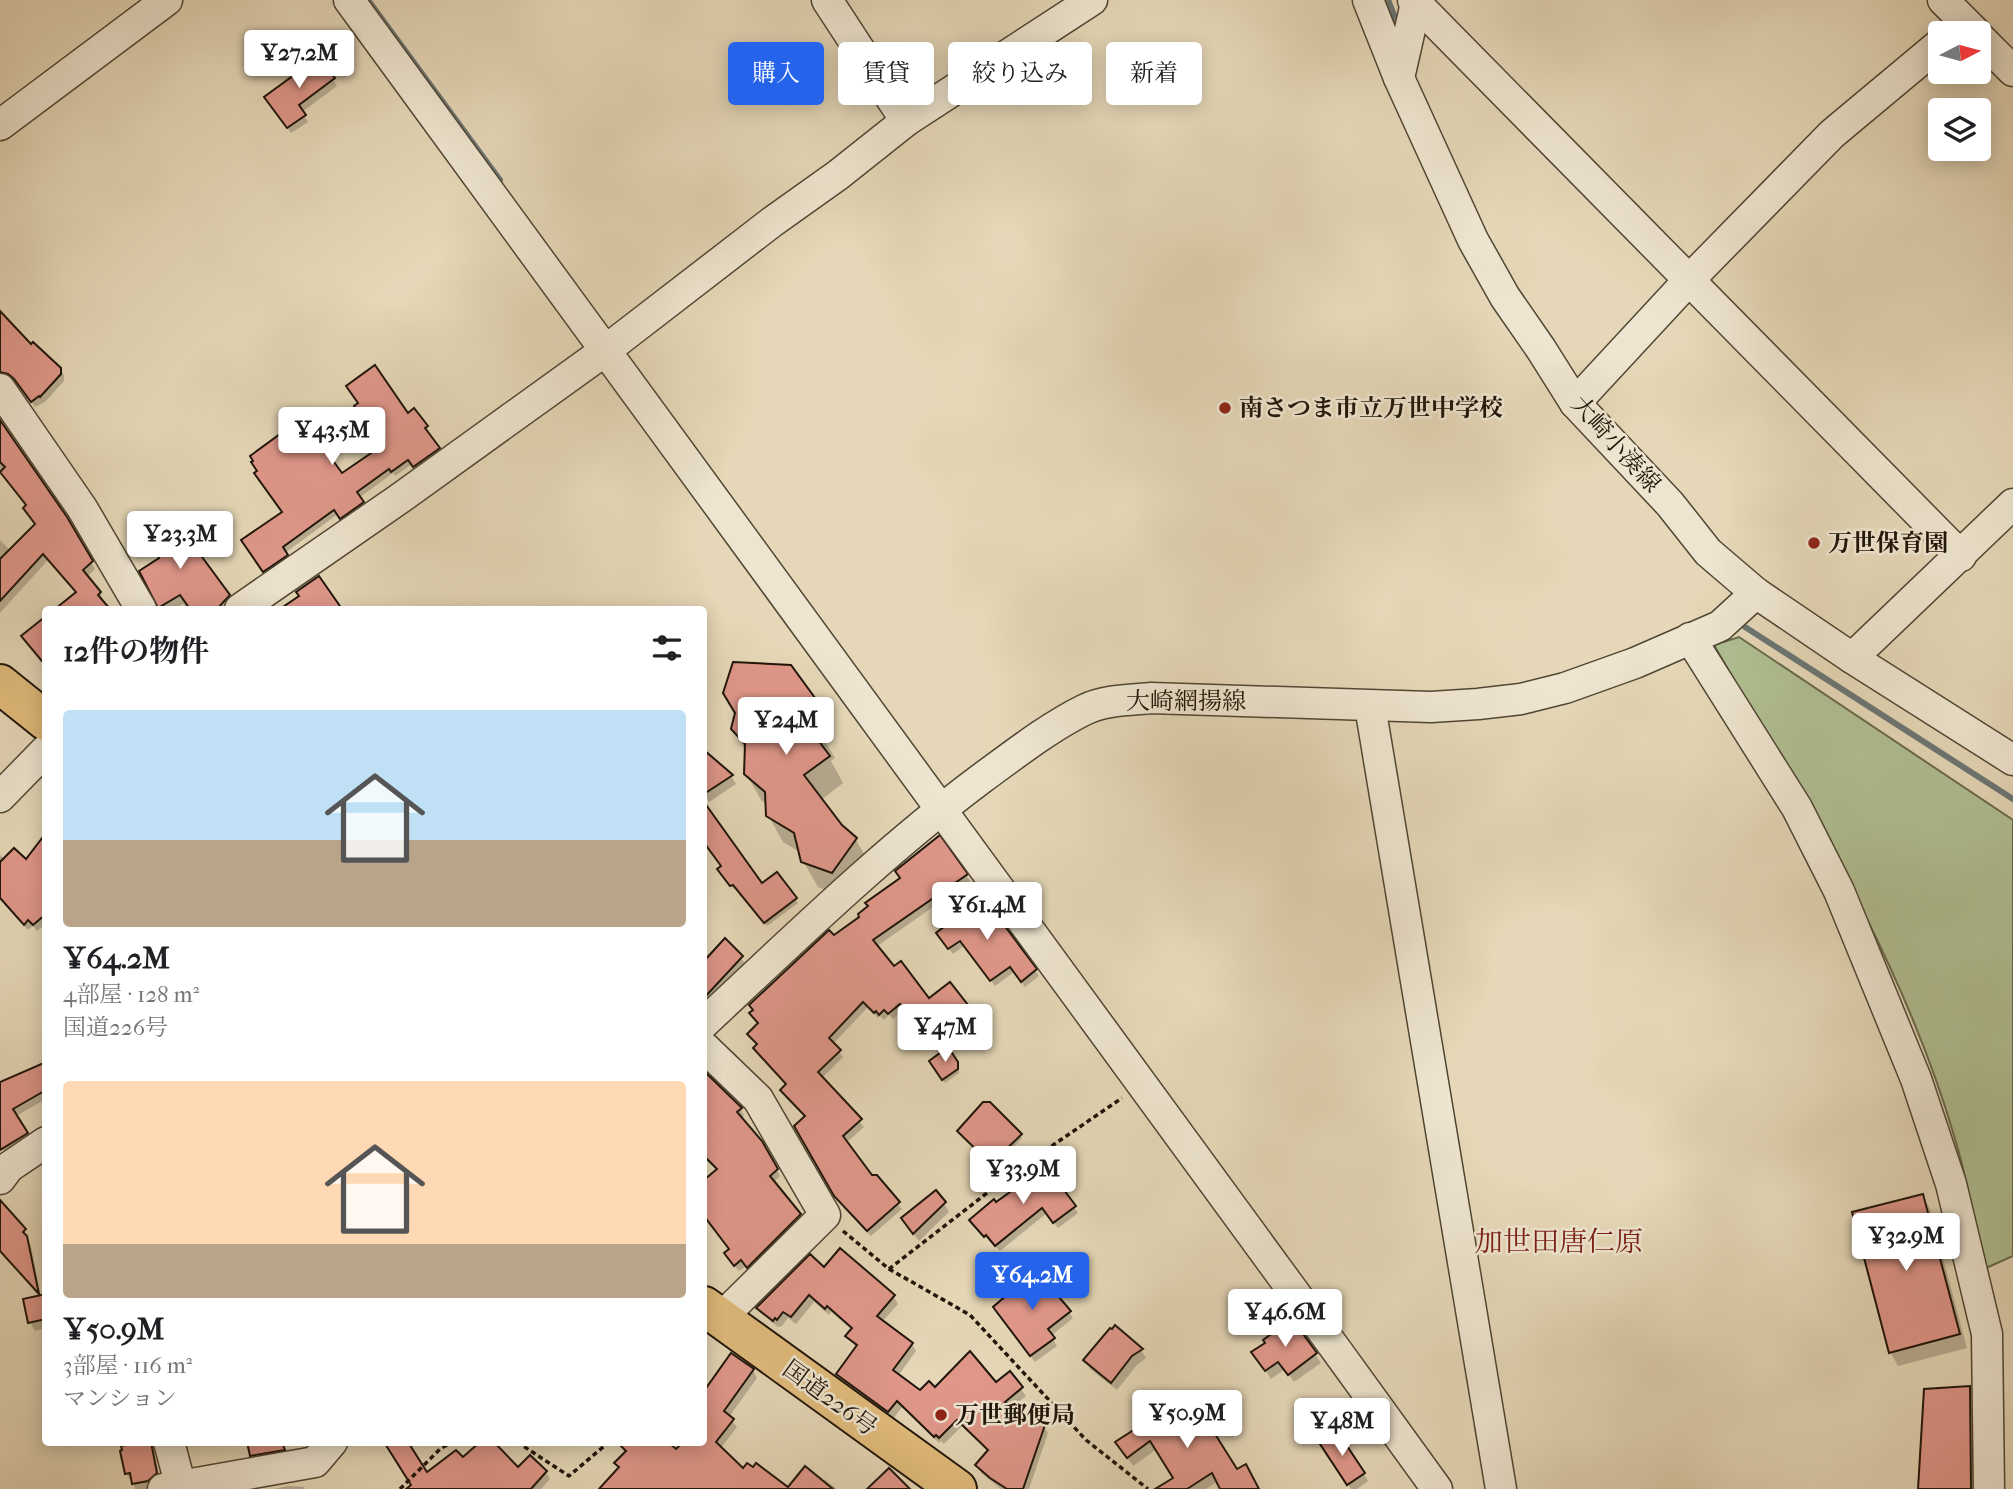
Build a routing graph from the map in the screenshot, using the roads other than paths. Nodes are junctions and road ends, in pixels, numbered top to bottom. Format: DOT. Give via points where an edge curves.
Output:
graph roads {
  1 [pos="167,0"];
  2 [pos="349,0"];
  3 [pos="827,0"];
  4 [pos="1092,0"];
  5 [pos="1368,0"];
  6 [pos="1943,0"];
  7 [pos="1416,1"];
  8 [pos="1960,21"];
  9 [pos="1992,52"];
  10 [pos="1928,54"];
  11 [pos="2013,71"];
  12 [pos="1399,78"];
  13 [pos="906,121"];
  14 [pos="0,125"];
  15 [pos="1689,280"];
  16 [pos="612,346"];
  17 [pos="0,389"];
  18 [pos="1575,404"];
  19 [pos="2013,504"];
  20 [pos="1961,556"];
  21 [pos="1756,593"];
  22 [pos="139,606"];
  23 [pos="251,606"];
  24 [pos="1690,638"];
  25 [pos="1852,658"];
  26 [pos="0,684"];
  27 [pos="1370,706"];
  28 [pos="42,718"];
  29 [pos="42,754"];
  30 [pos="2013,760"];
  31 [pos="0,797"];
  32 [pos="940,809"];
  33 [pos="707,1020"];
  34 [pos="707,1050"];
  35 [pos="42,1145"];
  36 [pos="4,1173"];
  37 [pos="712,1312"];
  38 [pos="171,1446"];
  39 [pos="329,1446"];
  40 [pos="170,1488"];
  41 [pos="957,1489"];
  42 [pos="1437,1489"];
  43 [pos="1501,1489"];
  44 [pos="1989,1489"];
  1 -- 14 [label="street"];
  2 -- 16 [label="street"];
  3 -- 13 [label="street"];
  4 -- 13 [label="street"];
  5 -- 12 [label="street, 大崎小湊線"];
  6 -- 8 [label="street"];
  7 -- 12 [label="street"];
  7 -- 15 [label="street"];
  9 -- 11 [label="street"];
  10 -- 15 [label="street" via="1832,134"];
  12 -- 18 [label="street, 大崎小湊線" via="1473,240"];
  13 -- 16 [label="street"];
  15 -- 18 [label="street"];
  15 -- 20 [label="street"];
  16 -- 23 [label="street"];
  16 -- 32 [label="street"];
  17 -- 22 [label="street" via="82,508"];
  18 -- 21 [label="street, 大崎小湊線" via="1670,504 1708,552"];
  19 -- 20 [label="street"];
  20 -- 25 [label="street"];
  21 -- 24 [label="street, 大崎網揚線" via="1720,626"];
  21 -- 25 [label="street, 大崎小湊線"];
  24 -- 27 [label="street, 大崎網揚線" via="1635,663 1521,699"];
  24 -- 44 [label="street" via="1797,808 1839,891 1916,1079 1951,1184 1987,1334"];
  25 -- 30 [label="street, 大崎小湊線"];
  26 -- 28 [label="highway"];
  27 -- 32 [label="street, 大崎網揚線" via="1151,698 1116,701 1086,709 1030,743"];
  27 -- 43 [label="street"];
  29 -- 31 [label="street"];
  32 -- 33 [label="street, 大崎網揚線"];
  32 -- 42 [label="street"];
  34 -- 37 [label="street" via="758,1099 825,1215"];
  35 -- 36 [label="street"];
  37 -- 41 [label="highway, 国道226号"];
  38 -- 40 [label="street" via="178,1476"];
  39 -- 40 [label="street" via="315,1462"];
}
